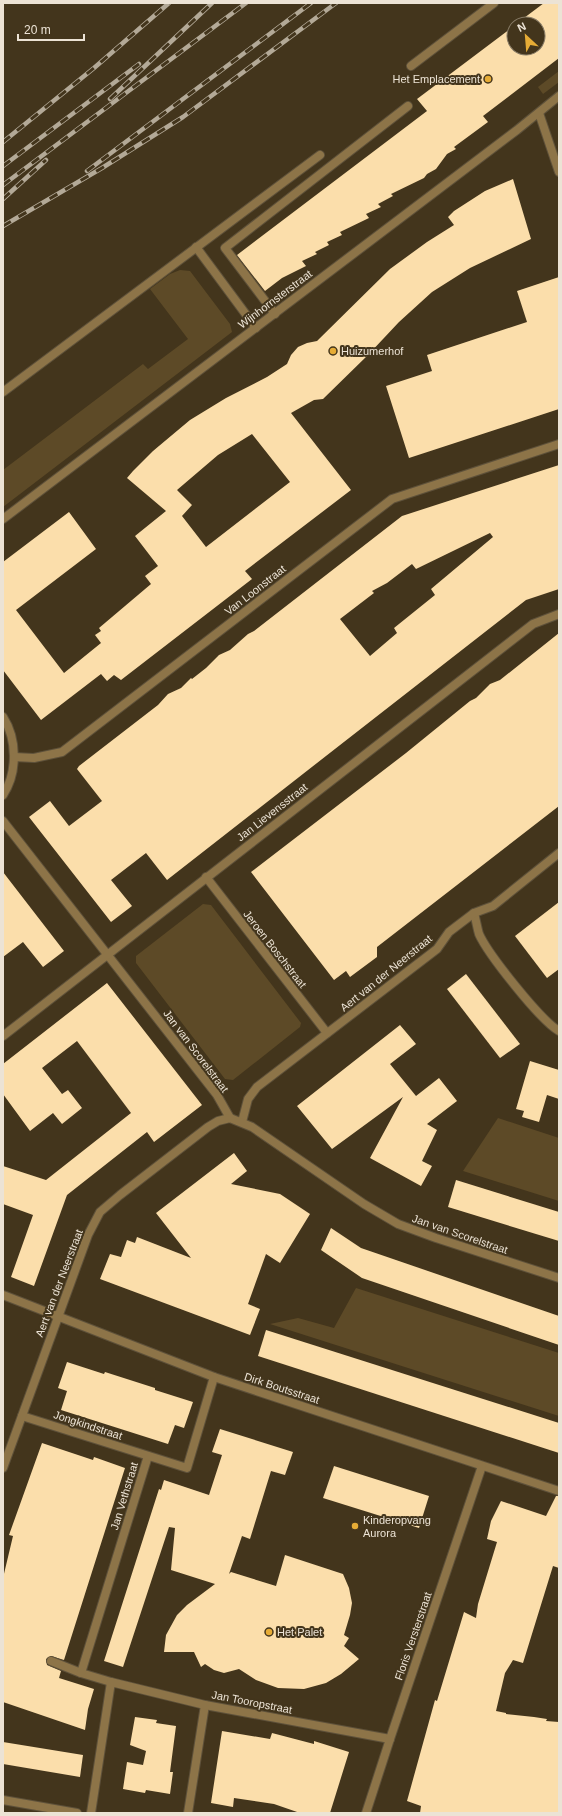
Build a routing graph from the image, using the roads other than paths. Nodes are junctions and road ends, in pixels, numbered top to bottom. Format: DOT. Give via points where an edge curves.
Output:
graph roads {
  1 [pos="494,3"];
  2 [pos="411,66"];
  3 [pos="559,96"];
  4 [pos="408,106"];
  5 [pos="539,113"];
  6 [pos="320,155"];
  7 [pos="559,172"];
  8 [pos="196,248"];
  9 [pos="275,314"];
  10 [pos="256,328"];
  11 [pos="3,392"];
  12 [pos="559,444"];
  13 [pos="3,518"];
  14 [pos="559,614"];
  15 [pos="3,717"];
  16 [pos="14,757"];
  17 [pos="3,794"];
  18 [pos="3,821"];
  19 [pos="559,854"];
  20 [pos="206,877"];
  21 [pos="474,913"];
  22 [pos="108,955"];
  23 [pos="559,1031"];
  24 [pos="327,1034"];
  25 [pos="3,1036"];
  26 [pos="230,1118"];
  27 [pos="242,1122"];
  28 [pos="559,1278"];
  29 [pos="3,1295"];
  30 [pos="58,1316"];
  31 [pos="214,1377"];
  32 [pos="22,1416"];
  33 [pos="148,1456"];
  34 [pos="482,1466"];
  35 [pos="3,1468"];
  36 [pos="559,1491"];
  37 [pos="51,1661"];
  38 [pos="80,1673"];
  39 [pos="111,1682"];
  40 [pos="205,1705"];
  41 [pos="390,1739"];
  42 [pos="3,1800"];
  43 [pos="77,1813"];
  44 [pos="91,1813"];
  45 [pos="188,1813"];
  46 [pos="366,1813"];
  1 -- 2 [label="street"];
  3 -- 5 [label="street, Wijnhornsterstraat"];
  4 -- 9 [label="street" via="225,248"];
  5 -- 7 [label="street"];
  5 -- 9 [label="street, Wijnhornsterstraat"];
  6 -- 8 [label="street"];
  8 -- 10 [label="street"];
  8 -- 11 [label="street"];
  9 -- 10 [label="street, Wijnhornsterstraat"];
  10 -- 13 [label="street, Wijnhornsterstraat"];
  12 -- 16 [label="street, Van Loonstraat" via="392,500 67,749 48,757"];
  14 -- 20 [label="street, Jan Lievensstraat" via="533,624"];
  15 -- 16 [label="street" via="10,731"];
  16 -- 17 [label="street" via="13,774"];
  18 -- 22 [label="street, Jan van Scorelstraat"];
  19 -- 21 [label="street, Aert van der Neerstraat" via="493,906"];
  20 -- 22 [label="street, Jan Lievensstraat"];
  20 -- 24 [label="street, Jeroen Boschstraat"];
  21 -- 23 [label="street" via="479,933 488,949 534,1008"];
  21 -- 24 [label="street, Aert van der Neerstraat" via="449,932 437,949"];
  22 -- 25 [label="street, Jan Lievensstraat"];
  22 -- 26 [label="street, Jan van Scorelstraat" via="217,1095"];
  24 -- 27 [label="street, Aert van der Neerstraat" via="257,1087 248,1099"];
  26 -- 27 [label="street, Jan van Scorelstraat"];
  26 -- 30 [label="street, Aert van der Neerstraat" via="208,1127 100,1212 88,1235"];
  27 -- 28 [label="street, Jan van Scorelstraat" via="398,1224"];
  29 -- 30 [label="street, Dirk Boutsstraat"];
  30 -- 31 [label="street, Dirk Boutsstraat"];
  30 -- 32 [label="street, Aert van der Neerstraat"];
  31 -- 33 [label="street, Jan Vethstraat" via="187,1468"];
  31 -- 34 [label="street, Dirk Boutsstraat"];
  32 -- 33 [label="street, Jongkindstraat"];
  32 -- 35 [label="street, Aert van der Neerstraat"];
  33 -- 38 [label="street, Jan Vethstraat"];
  34 -- 36 [label="street, Dirk Boutsstraat"];
  34 -- 41 [label="street, Floris Versterstraat"];
  37 -- 38 [label="street"];
  38 -- 39 [label="street"];
  39 -- 40 [label="street, Jan Tooropstraat"];
  39 -- 44 [label="street"];
  40 -- 41 [label="street, Jan Tooropstraat"];
  40 -- 45 [label="street"];
  41 -- 46 [label="street, Floris Versterstraat"];
  42 -- 43 [label="street"];
}
